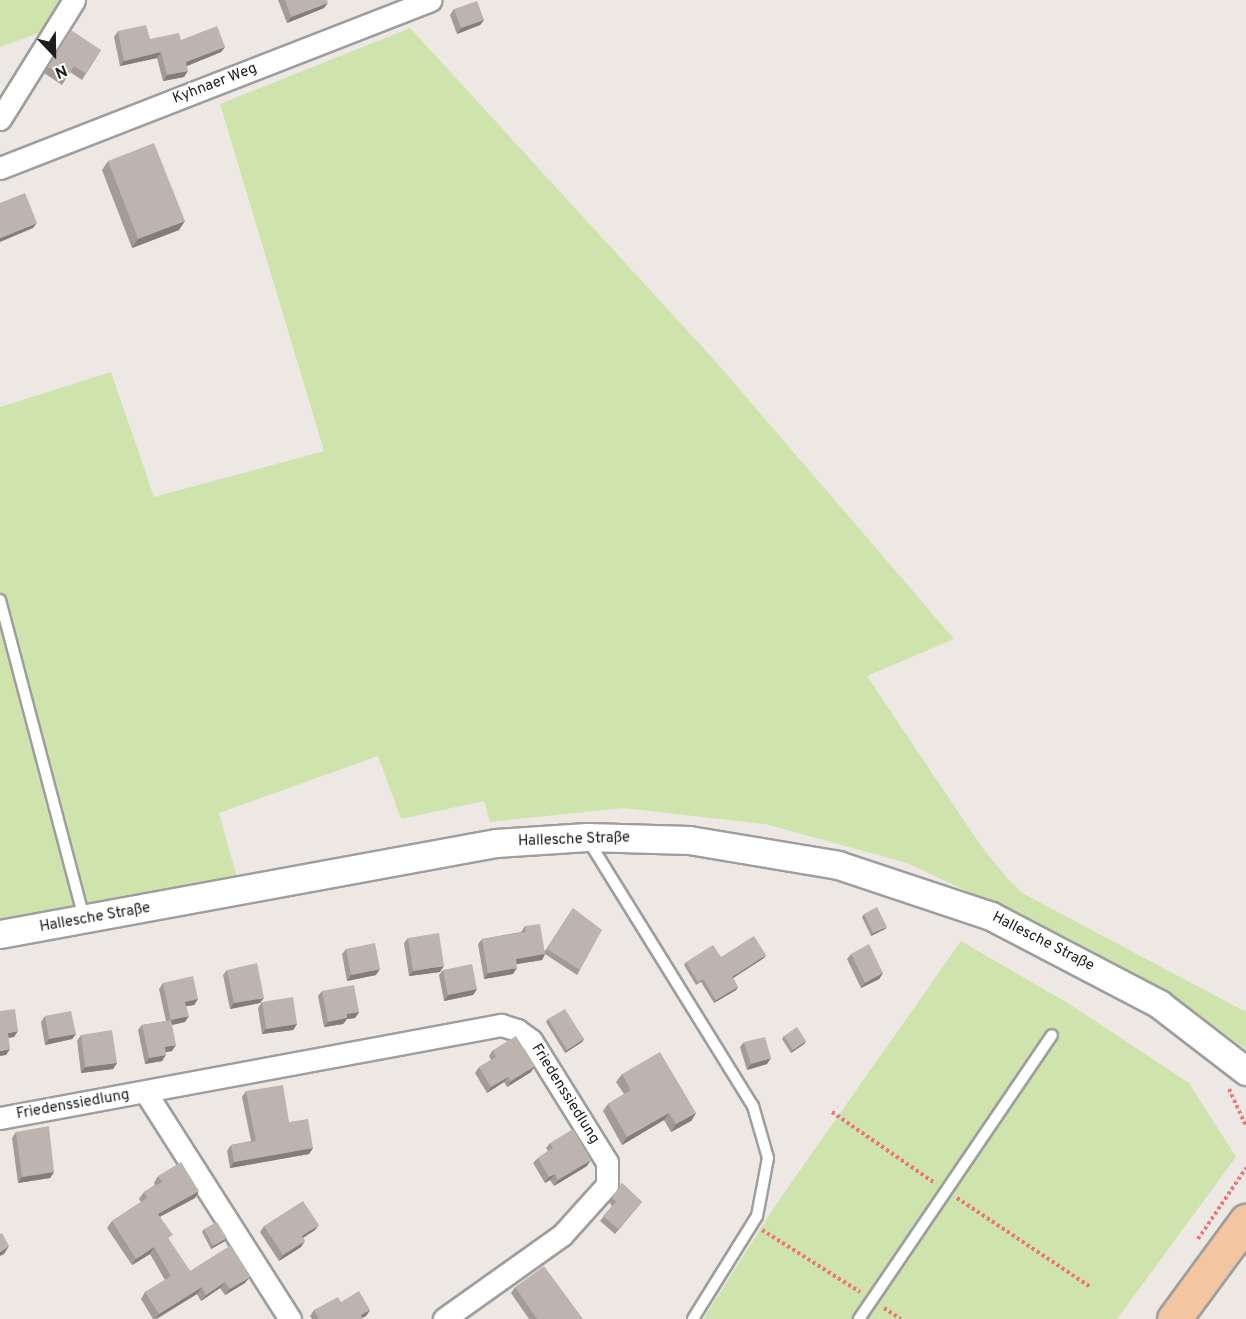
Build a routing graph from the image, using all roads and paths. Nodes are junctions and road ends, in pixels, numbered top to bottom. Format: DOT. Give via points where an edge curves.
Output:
graph roads {
  1 [pos="74,0"];
  2 [pos="430,0"];
  3 [pos="402,5"];
  4 [pos="0,119"];
  5 [pos="0,168"];
  6 [pos="0,600"];
  7 [pos="587,837"];
  8 [pos="85,921"];
  9 [pos="0,934"];
  10 [pos="1052,1035"];
  11 [pos="1246,1071"];
  12 [pos="146,1093"];
  13 [pos="0,1118"];
  14 [pos="1246,1221"];
  15 [pos="757,1227"];
  16 [pos="872,1299"];
  17 [pos="290,1319"];
  18 [pos="444,1319"];
  19 [pos="693,1319"];
  20 [pos="859,1319"];
  21 [pos="901,1319"];
  22 [pos="1174,1319"];
  1 -- 4 [label="street"];
  2 -- 3 [label="street, Kyhnaer Weg"];
  3 -- 5 [label="street, Kyhnaer Weg"];
  6 -- 8 [label="lane"];
  7 -- 8 [label="street, Hallesche Straße" via="496,843"];
  7 -- 11 [label="street, Hallesche Straße" via="690,840 739,846 888,879 991,916 1128,986 1209,1039"];
  7 -- 19 [label="lane" via="753,1106 768,1158 757,1216"];
  8 -- 9 [label="street, Hallesche Straße"];
  10 -- 16 [label="lane"];
  12 -- 13 [label="street, Friedenssiedlung"];
  12 -- 17 [label="street, Friedenssiedlung"];
  12 -- 18 [label="street, Friedenssiedlung" via="501,1025 531,1040 607,1162 607,1185 562,1234"];
  14 -- 22 [label="main road"];
  15 -- 16 [label="path"];
  16 -- 20 [label="lane"];
  16 -- 21 [label="path"];
}
